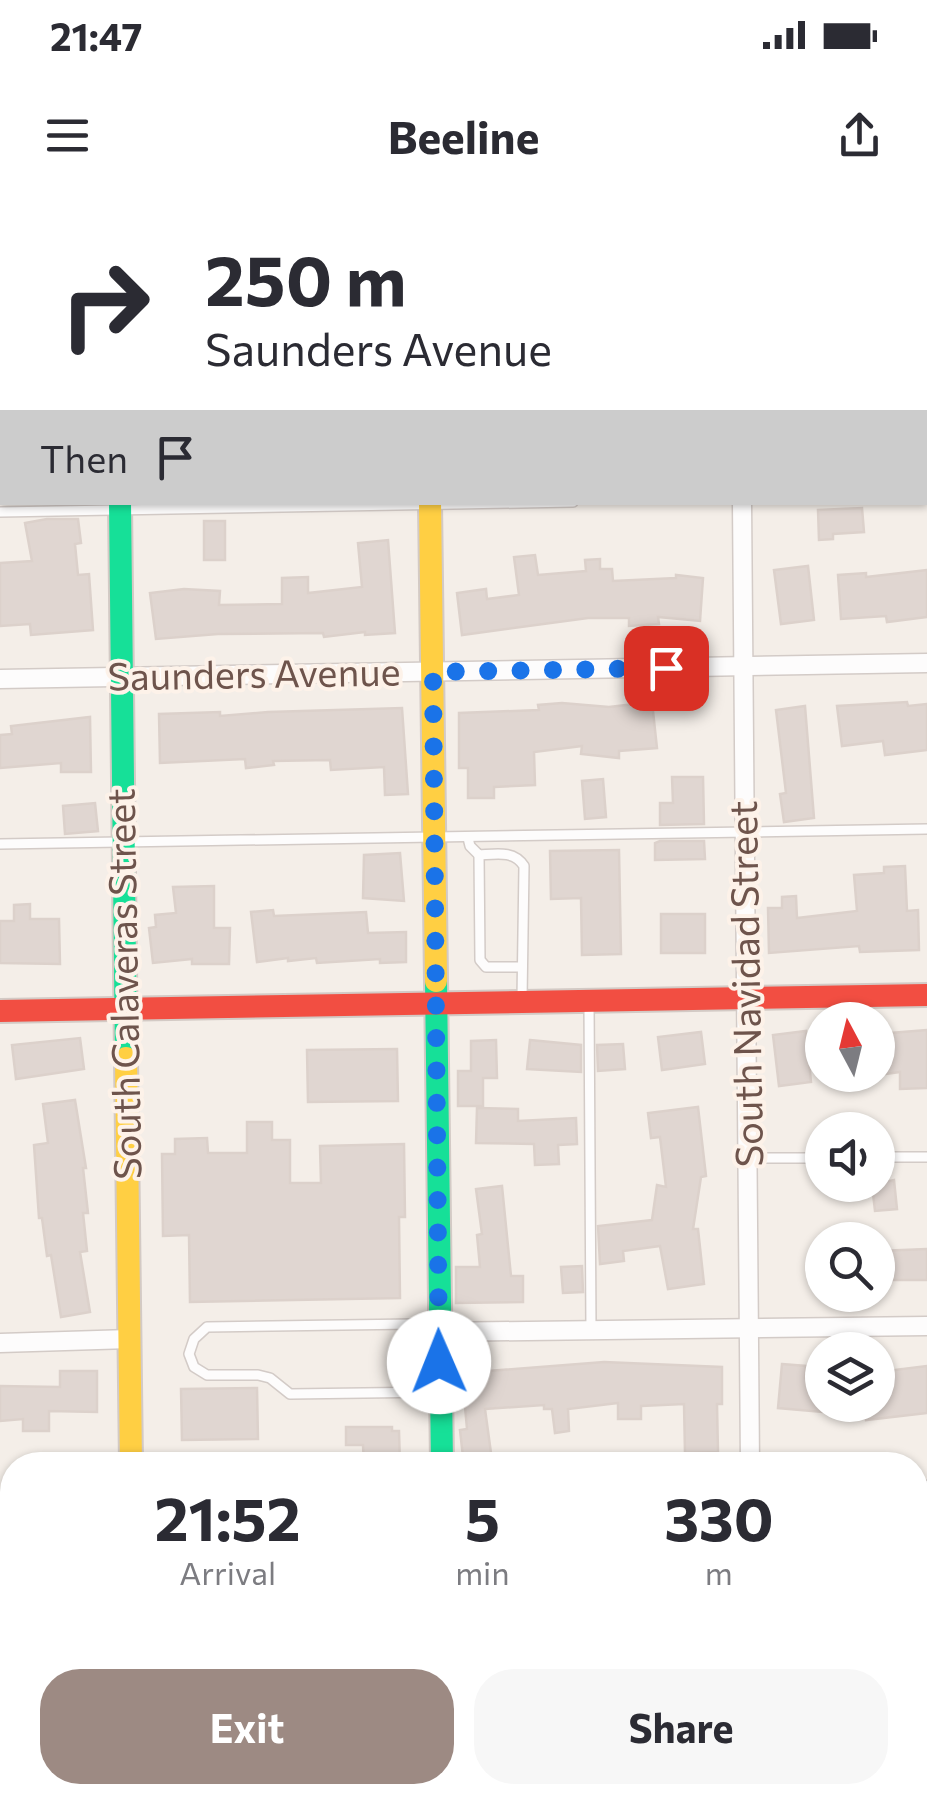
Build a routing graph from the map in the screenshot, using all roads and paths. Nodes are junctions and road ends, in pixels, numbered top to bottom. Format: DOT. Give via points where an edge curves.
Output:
graph roads {
  1 [pos="275,505"];
  2 [pos="430,505"];
  3 [pos="742,505"];
  4 [pos="120,506"];
  5 [pos="0,512"];
  6 [pos="927,663"];
  7 [pos="744,666"];
  8 [pos="433,672"];
  9 [pos="122,678"];
  10 [pos="0,679"];
  11 [pos="927,829"];
  12 [pos="745,834"];
  13 [pos="435,838"];
  14 [pos="123,842"];
  15 [pos="469,842"];
  16 [pos="0,844"];
  17 [pos="479,855"];
  18 [pos="521,971"];
  19 [pos="927,995"];
  20 [pos="746,998"];
  21 [pos="589,1000"];
  22 [pos="522,1002"];
  23 [pos="437,1003"];
  24 [pos="125,1009"];
  25 [pos="0,1011"];
  26 [pos="927,1156"];
  27 [pos="895,1157"];
  28 [pos="748,1158"];
  29 [pos="805,1158"];
  30 [pos="927,1326"];
  31 [pos="750,1328"];
  32 [pos="591,1330"];
  33 [pos="438,1332"];
  34 [pos="130,1339"];
  35 [pos="0,1343"];
  36 [pos="440,1392"];
  37 [pos="132,1452"];
  38 [pos="442,1452"];
  39 [pos="750,1452"];
  1 -- 4 [label="lane"];
  2 -- 8 [label="street"];
  3 -- 7 [label="street, South Navidad Street"];
  4 -- 5 [label="lane"];
  4 -- 9 [label="street, South Calaveras Street"];
  6 -- 7 [label="street, Saunders Avenue"];
  7 -- 8 [label="street, Saunders Avenue"];
  7 -- 12 [label="street, South Navidad Street"];
  8 -- 9 [label="street, Saunders Avenue"];
  8 -- 13 [label="street"];
  9 -- 10 [label="street, Saunders Avenue"];
  9 -- 14 [label="street, South Calaveras Street"];
  11 -- 12 [label="lane"];
  12 -- 15 [label="lane"];
  12 -- 20 [label="street, South Navidad Street"];
  13 -- 14 [label="lane"];
  13 -- 15 [label="lane"];
  13 -- 23 [label="street"];
  14 -- 16 [label="lane"];
  14 -- 24 [label="street, South Calaveras Street"];
  15 -- 17 [label="lane"];
  17 -- 18 [label="lane" via="480,960 486,967"];
  17 -- 18 [label="lane" via="508,854 524,866"];
  18 -- 22 [label="lane"];
  19 -- 20 [label="street"];
  20 -- 21 [label="street"];
  20 -- 28 [label="street, South Navidad Street"];
  21 -- 22 [label="street"];
  21 -- 32 [label="lane"];
  22 -- 23 [label="street"];
  23 -- 24 [label="street"];
  23 -- 33 [label="street"];
  24 -- 25 [label="street"];
  24 -- 34 [label="street, South Calaveras Street"];
  26 -- 27 [label="lane"];
  28 -- 29 [label="lane"];
  28 -- 31 [label="street, South Navidad Street"];
  30 -- 31 [label="street"];
  31 -- 32 [label="street"];
  31 -- 39 [label="street, South Navidad Street"];
  32 -- 33 [label="street"];
  33 -- 36 [label="street"];
  33 -- 36 [label="lane" via="412,1324 207,1328 189,1354 207,1375 258,1375 290,1394"];
  34 -- 35 [label="street"];
  34 -- 37 [label="street, South Calaveras Street"];
  36 -- 38 [label="street"];
}
